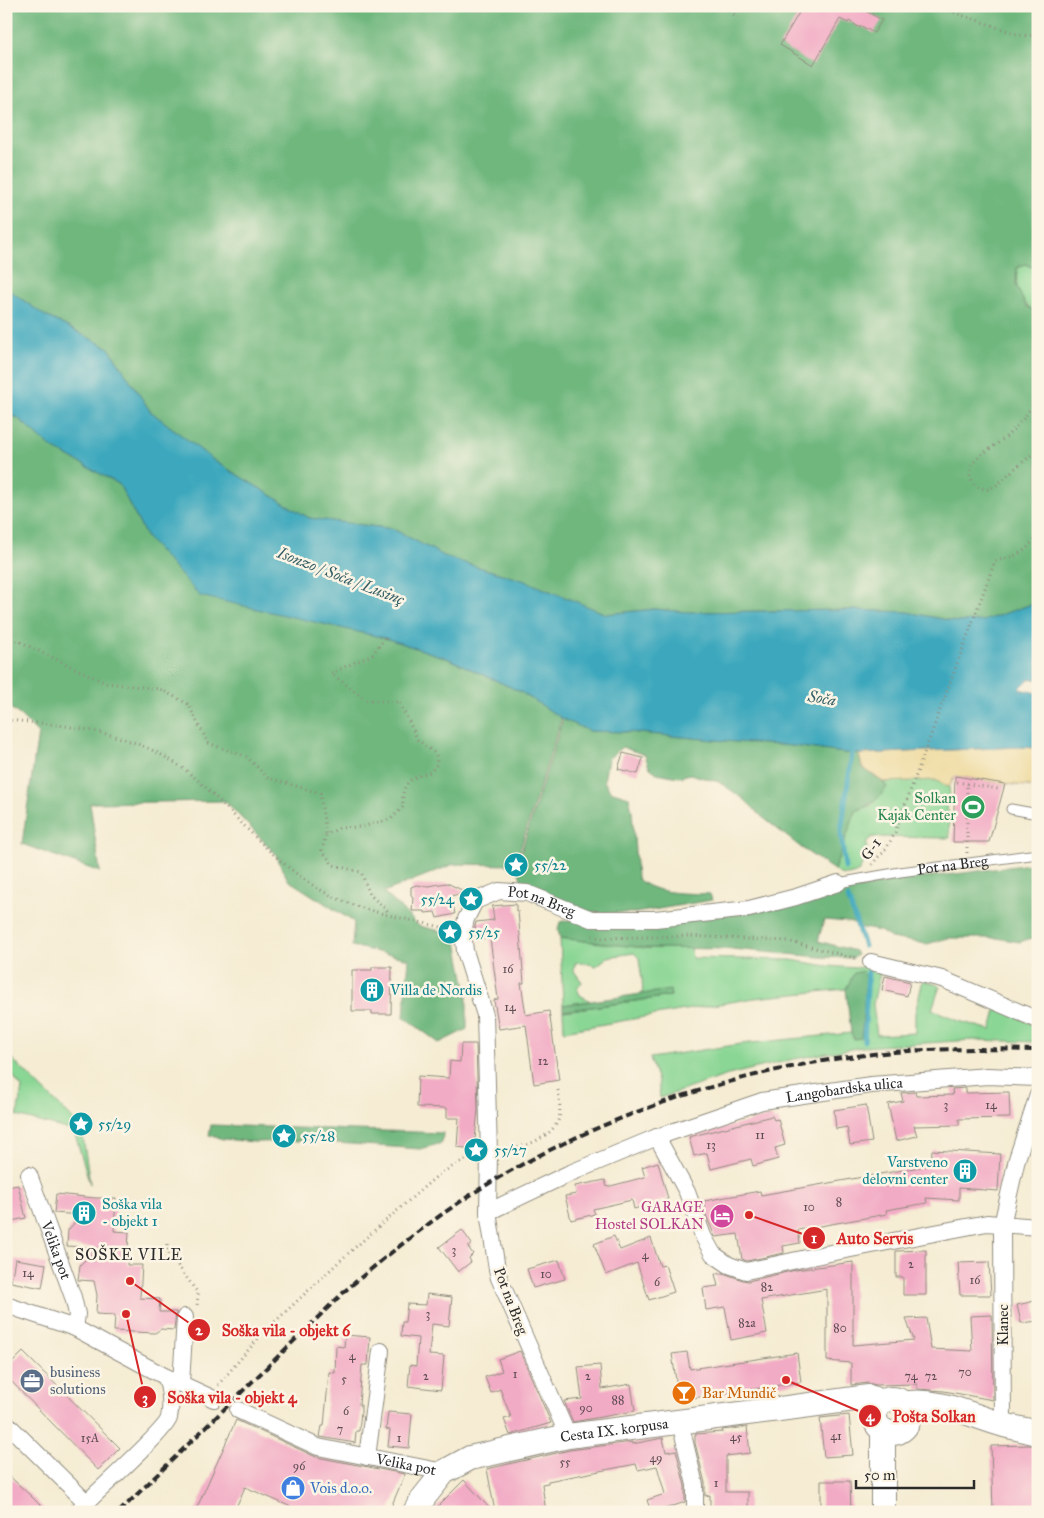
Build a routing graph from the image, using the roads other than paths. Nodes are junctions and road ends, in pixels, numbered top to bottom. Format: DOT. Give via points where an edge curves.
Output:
graph roads {
  1 [pos="1011,809"];
  2 [pos="1038,814"];
  3 [pos="1038,854"];
  4 [pos="838,882"];
  5 [pos="871,962"];
  6 [pos="1038,1020"];
  7 [pos="1038,1078"];
  8 [pos="1038,1095"];
  9 [pos="657,1137"];
  10 [pos="29,1175"];
  11 [pos="488,1212"];
  12 [pos="1002,1225"];
  13 [pos="1038,1227"];
  14 [pos="6,1306"];
  15 [pos="185,1317"];
  16 [pos="75,1328"];
  17 [pos="381,1351"];
  18 [pos="174,1380"];
  19 [pos="210,1398"];
  20 [pos="238,1410"];
  21 [pos="892,1418"];
  22 [pos="680,1422"];
  23 [pos="6,1423"];
  24 [pos="1003,1425"];
  25 [pos="1038,1433"];
  26 [pos="568,1436"];
  27 [pos="367,1457"];
  28 [pos="444,1472"];
  29 [pos="81,1507"];
  30 [pos="415,1512"];
  31 [pos="695,1512"];
  32 [pos="883,1512"];
  1 -- 2 [label="lane"];
  3 -- 4 [label="lane, Pot na Breg"];
  4 -- 11 [label="street, Pot na Breg" via="749,909 655,919 591,919 527,892 499,891 475,901 463,932 465,951 485,1015"];
  5 -- 6 [label="street" via="942,979"];
  7 -- 9 [label="street, Langobardska ulica" via="988,1076 871,1085 762,1101"];
  8 -- 12 [label="street, Klanec" via="1017,1159"];
  9 -- 11 [label="street, Langobardska ulica"];
  9 -- 12 [label="street" via="688,1192 703,1236 713,1254 729,1266 746,1271 987,1223"];
  10 -- 16 [label="street, Velika pot" via="74,1297"];
  11 -- 26 [label="street, Pot na Breg" via="499,1278"];
  12 -- 13 [label="street"];
  12 -- 24 [label="street, Klanec"];
  14 -- 16 [label="street"];
  15 -- 18 [label="street"];
  16 -- 18 [label="street"];
  17 -- 27 [label="street, Velika pot"];
  18 -- 19 [label="street"];
  18 -- 29 [label="street" via="168,1420"];
  20 -- 27 [label="street, Velika pot" via="318,1447"];
  21 -- 22 [label="main road, Cesta IX. korpusa" via="838,1400"];
  21 -- 24 [label="main road" via="951,1408"];
  21 -- 32 [label="main road" via="884,1472"];
  22 -- 26 [label="main road, Cesta IX. korpusa"];
  22 -- 31 [label="street" via="695,1485"];
  23 -- 29 [label="street"];
  24 -- 25 [label="main road"];
  26 -- 28 [label="main road, Cesta IX. korpusa" via="470,1458"];
  27 -- 28 [label="street, Velika pot"];
  28 -- 30 [label="main road, Cesta IX. korpusa"];
}
